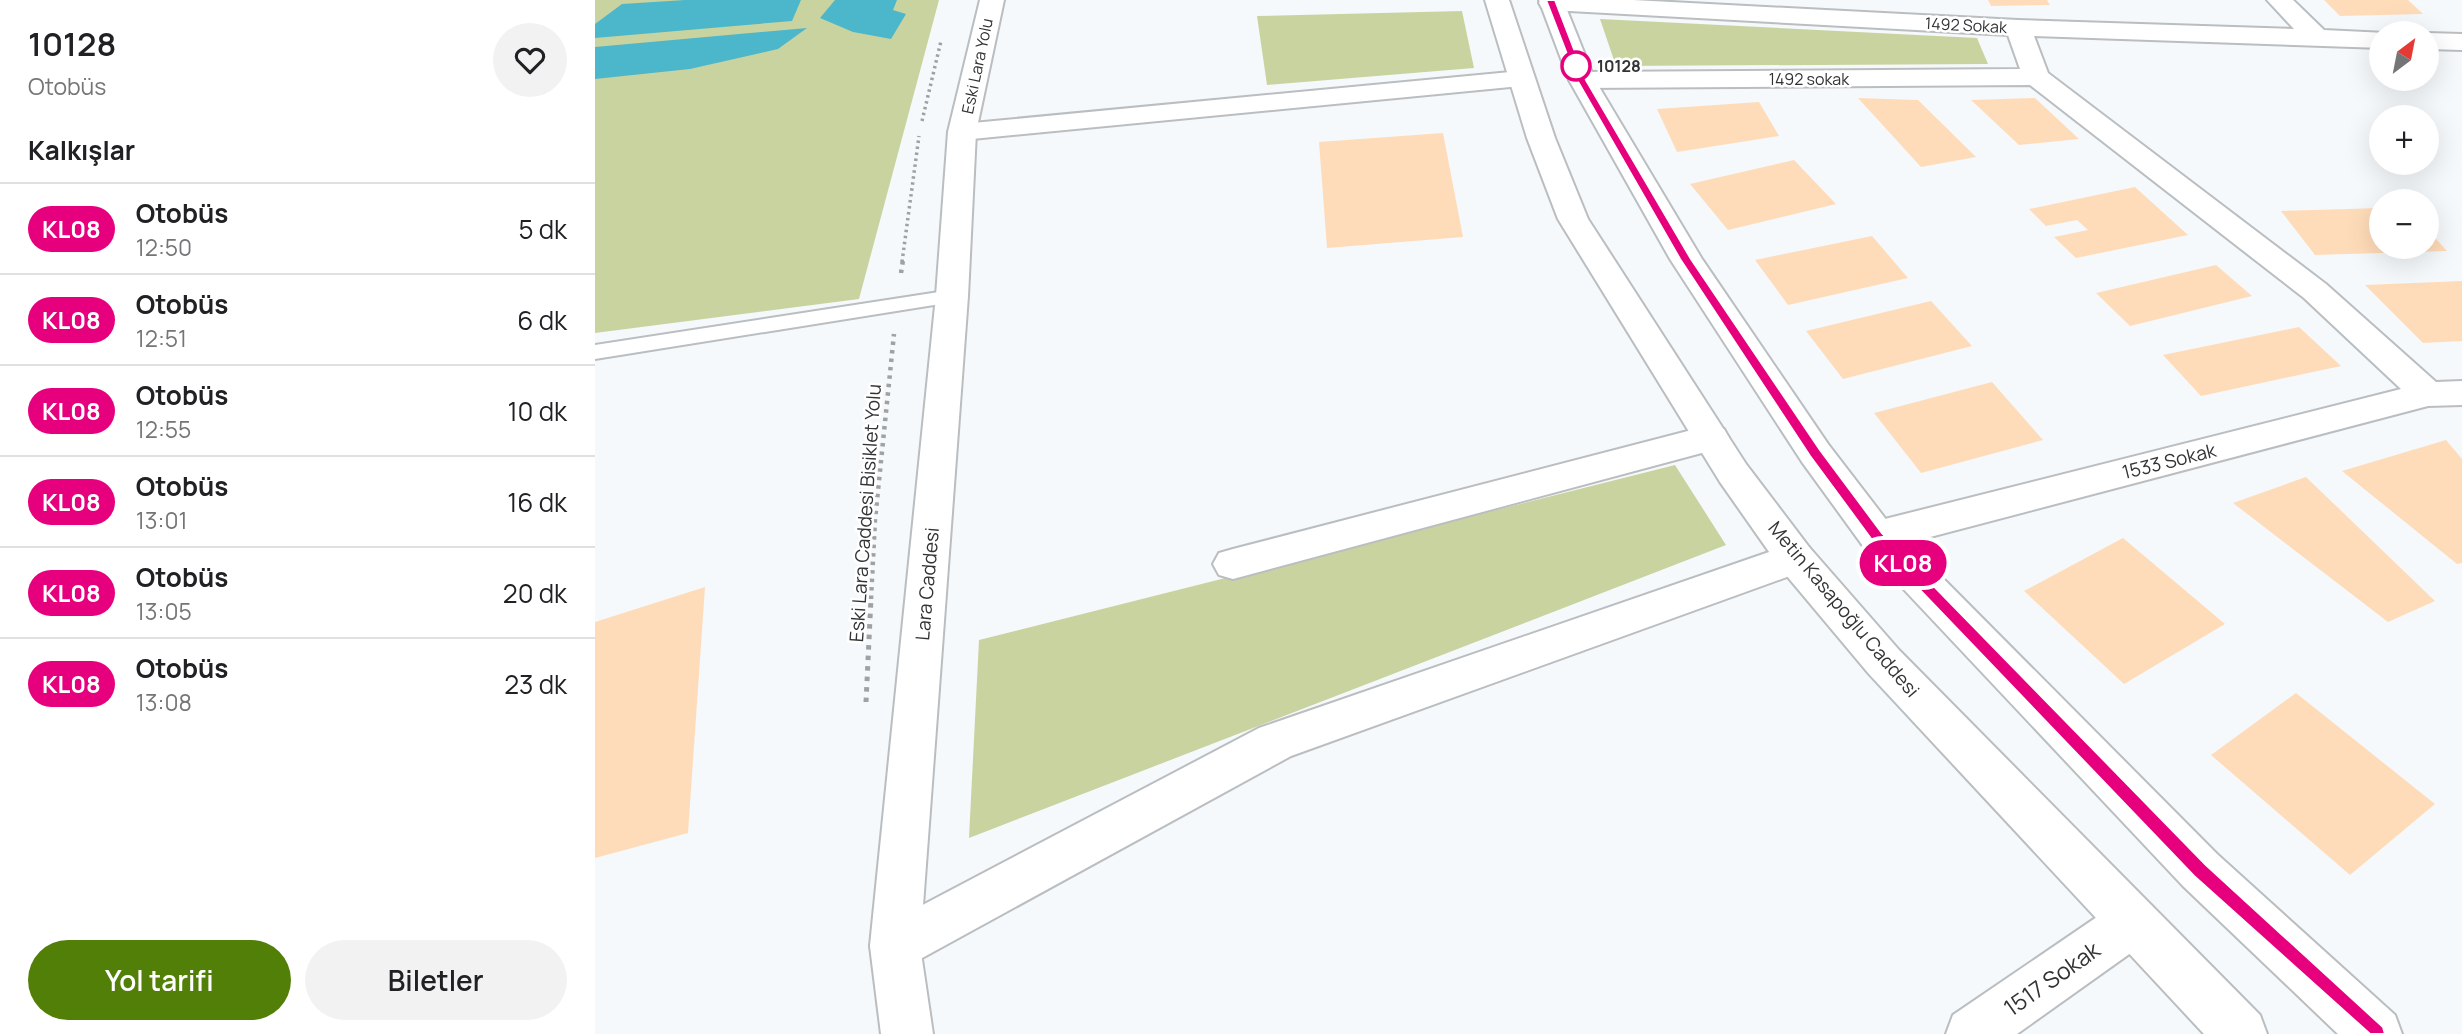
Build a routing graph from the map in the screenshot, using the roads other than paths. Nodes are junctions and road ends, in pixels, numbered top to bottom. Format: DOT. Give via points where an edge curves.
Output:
graph roads {
  1 [pos="992,0"];
  2 [pos="1497,0"];
  3 [pos="2279,0"];
  4 [pos="1551,1"];
  5 [pos="2018,28"];
  6 [pos="2316,37"];
  7 [pos="2369,39"];
  8 [pos="2439,41"];
  9 [pos="2462,42"];
  10 [pos="2036,77"];
  11 [pos="1521,79"];
  12 [pos="1581,80"];
  13 [pos="962,132"];
  14 [pos="952,296"];
  15 [pos="595,352"];
  16 [pos="2445,394"];
  17 [pos="1710,438"];
  18 [pos="1877,536"];
  19 [pos="1795,558"];
  20 [pos="1233,564"];
  21 [pos="2131,923"];
  22 [pos="895,946"];
  23 [pos="907,1034"];
  24 [pos="1972,1034"];
  25 [pos="2241,1034"];
  26 [pos="2376,1034"];
  1 -- 13 [label="street, Eski Lara Yolu"];
  2 -- 11 [label="street, Metin Kasapoğlu Caddesi"];
  3 -- 6 [label="street"];
  4 -- 5 [label="street, 1492 Sokak"];
  4 -- 12 [label="street"];
  5 -- 6 [label="street, 1492 Sokak"];
  5 -- 10 [label="street"];
  6 -- 7 [label="street, 1492 Sokak"];
  8 -- 9 [label="street"];
  10 -- 12 [label="street, 1492 sokak"];
  10 -- 16 [label="street"];
  11 -- 13 [label="street"];
  11 -- 17 [label="street, Metin Kasapoğlu Caddesi" via="1573,219"];
  12 -- 18 [label="street" via="1686,259 1815,453"];
  13 -- 14 [label="street, Lara Caddesi"];
  14 -- 15 [label="lane"];
  14 -- 22 [label="street, Lara Caddesi"];
  16 -- 18 [label="street, 1533 Sokak"];
  17 -- 19 [label="street, Metin Kasapoğlu Caddesi"];
  17 -- 20 [label="street"];
  18 -- 26 [label="street" via="2200,870"];
  19 -- 21 [label="street, Metin Kasapoğlu Caddesi" via="1884,662"];
  19 -- 22 [label="street" via="1275,742"];
  21 -- 24 [label="street, 1517 Sokak"];
  21 -- 25 [label="street, Metin Kasapoğlu Caddesi"];
  22 -- 23 [label="street, Lara Caddesi"];
}
